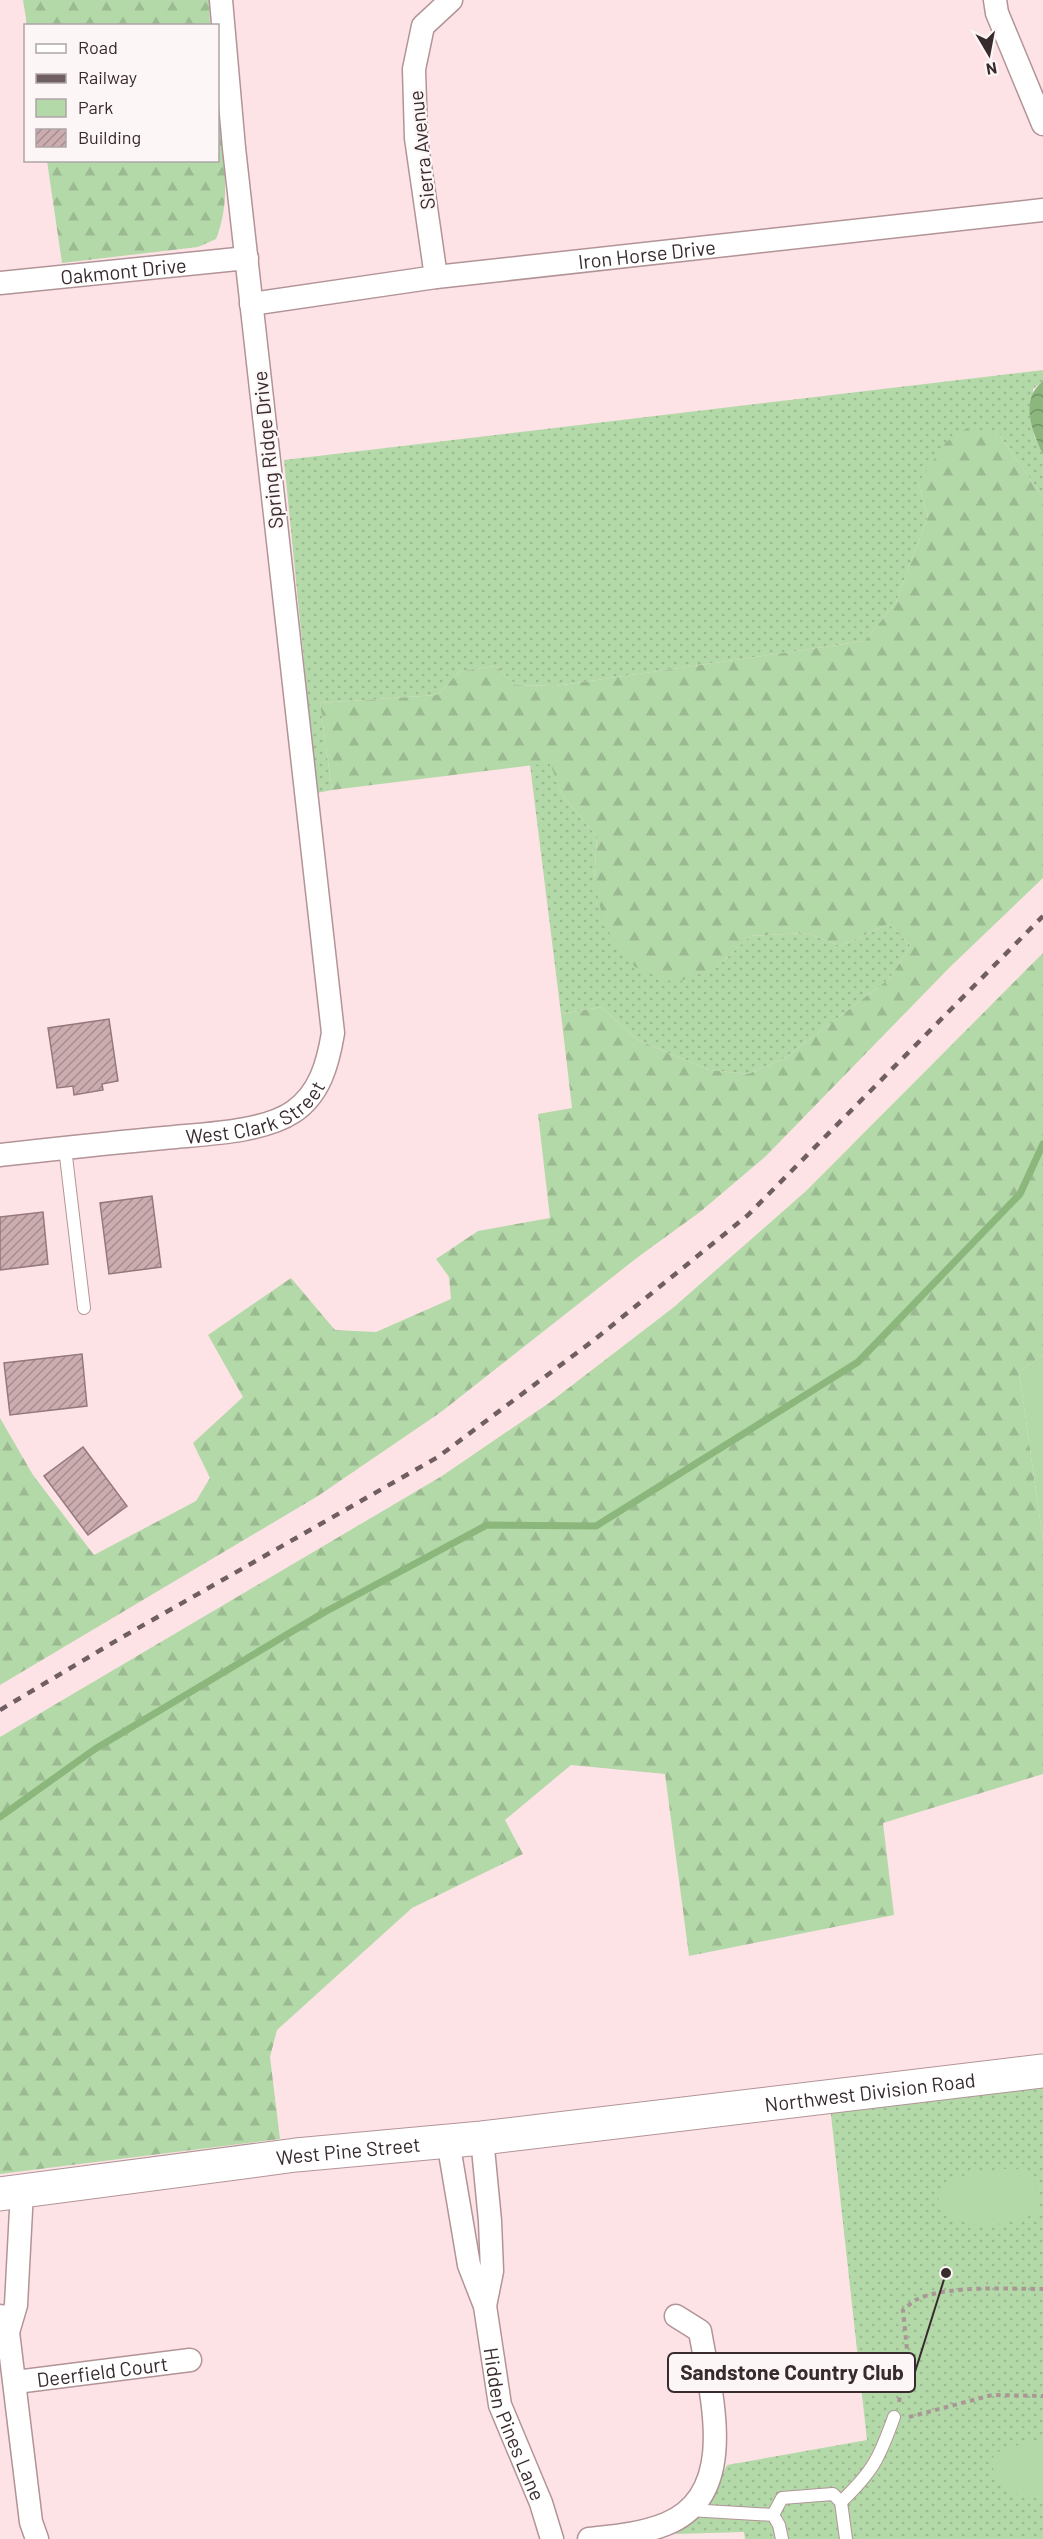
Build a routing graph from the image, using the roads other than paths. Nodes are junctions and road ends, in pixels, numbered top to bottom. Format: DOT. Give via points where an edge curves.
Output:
graph roads {
  1 [pos="221,0"];
  2 [pos="451,0"];
  3 [pos="995,0"];
  4 [pos="1043,124"];
  5 [pos="1043,210"];
  6 [pos="247,258"];
  7 [pos="436,277"];
  8 [pos="0,283"];
  9 [pos="251,304"];
  10 [pos="318,899"];
  11 [pos="65,1148"];
  12 [pos="0,1155"];
  13 [pos="84,1308"];
  14 [pos="1043,2071"];
  15 [pos="698,2113"];
  16 [pos="482,2138"];
  17 [pos="448,2141"];
  18 [pos="11,2193"];
  19 [pos="485,2306"];
  20 [pos="676,2316"];
  21 [pos="4,2324"];
  22 [pos="190,2360"];
  23 [pos="16,2382"];
  24 [pos="894,2417"];
  25 [pos="841,2502"];
  26 [pos="689,2510"];
  27 [pos="773,2515"];
  28 [pos="37,2539"];
  29 [pos="552,2539"];
  30 [pos="589,2539"];
  31 [pos="782,2539"];
  32 [pos="846,2539"];
  1 -- 6 [label="street, Spring Ridge Drive"];
  2 -- 7 [label="street, Sierra Avenue" via="423,26 414,69 416,138"];
  3 -- 4 [label="street"];
  5 -- 7 [label="street, Iron Horse Drive"];
  6 -- 8 [label="street, Oakmont Drive"];
  6 -- 9 [label="street, Spring Ridge Drive"];
  7 -- 9 [label="street, Iron Horse Drive"];
  9 -- 10 [label="street, Spring Ridge Drive"];
  10 -- 11 [label="street, West Clark Street" via="333,1033 321,1080 307,1100 278,1120 248,1127"];
  11 -- 12 [label="street, West Clark Street"];
  11 -- 13 [label="lane"];
  14 -- 15 [label="street, Northwest Division Road"];
  15 -- 16 [label="street, West Pine Street"];
  16 -- 17 [label="street, West Pine Street"];
  16 -- 19 [label="street, Hidden Pines Lane" via="492,2271"];
  17 -- 18 [label="street, West Pine Street" via="296,2155"];
  17 -- 19 [label="street, Hidden Pines Lane" via="469,2265"];
  18 -- 21 [label="street" via="16,2305"];
  19 -- 29 [label="street, Hidden Pines Lane" via="501,2405"];
  20 -- 26 [label="street" via="700,2331 715,2422 713,2471"];
  21 -- 23 [label="street"];
  22 -- 23 [label="street, Deerfield Court"];
  23 -- 28 [label="street" via="31,2522"];
  24 -- 25 [label="lane" via="875,2463"];
  25 -- 27 [label="lane" via="833,2494 782,2498"];
  25 -- 32 [label="lane"];
  26 -- 27 [label="lane"];
  26 -- 30 [label="street" via="668,2523 637,2533"];
  27 -- 31 [label="lane"];
}
